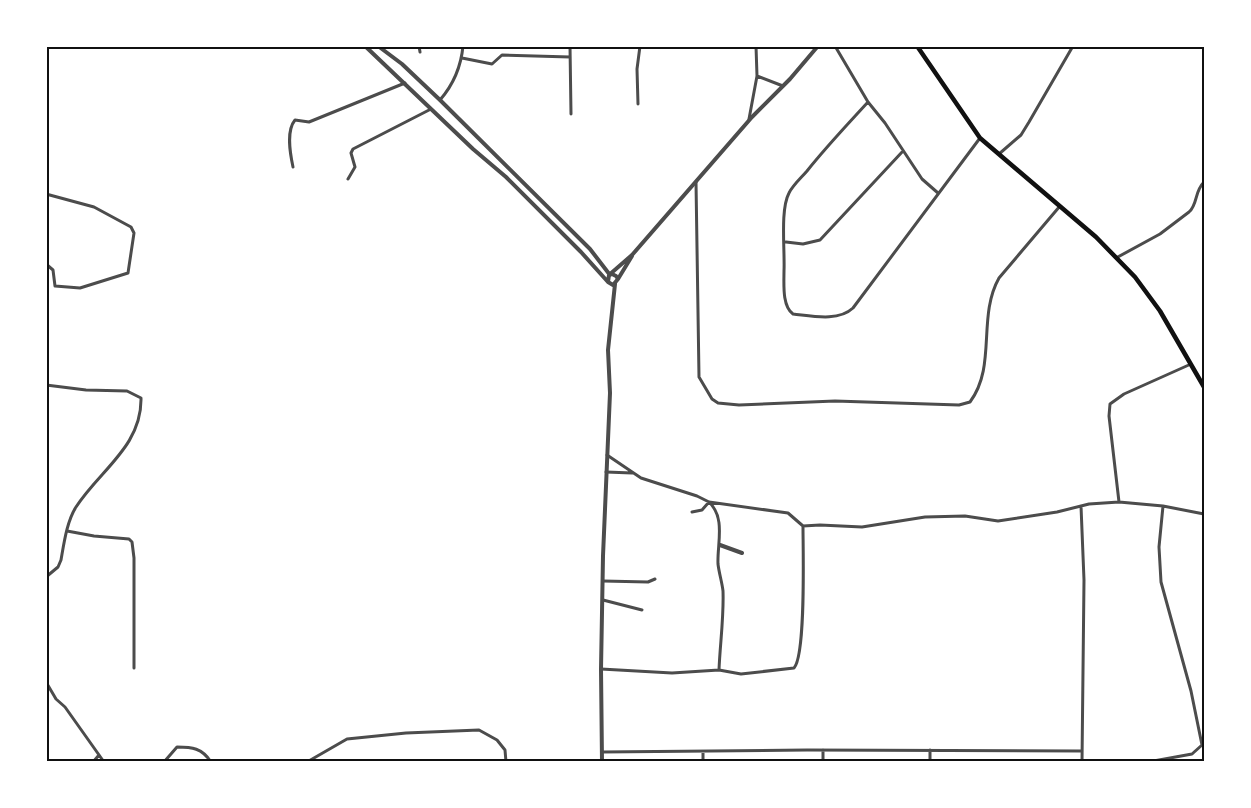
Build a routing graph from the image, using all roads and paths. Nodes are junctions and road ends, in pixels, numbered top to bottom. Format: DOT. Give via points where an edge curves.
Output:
graph roads {
  1 [pos="365,46"];
  2 [pos="378,46"];
  3 [pos="419,46"];
  4 [pos="463,46"];
  5 [pos="570,46"];
  6 [pos="640,46"];
  7 [pos="756,46"];
  8 [pos="818,46"];
  9 [pos="835,46"];
  10 [pos="916,46"];
  11 [pos="1073,46"];
  12 [pos="420,52"];
  13 [pos="570,57"];
  14 [pos="462,58"];
  15 [pos="757,76"];
  16 [pos="405,83"];
  17 [pos="783,86"];
  18 [pos="440,100"];
  19 [pos="868,102"];
  20 [pos="638,104"];
  21 [pos="432,109"];
  22 [pos="571,114"];
  23 [pos="748,123"];
  24 [pos="980,138"];
  25 [pos="903,151"];
  26 [pos="999,154"];
  27 [pos="293,167"];
  28 [pos="348,179"];
  29 [pos="696,182"];
  30 [pos="1204,183"];
  31 [pos="938,193"];
  32 [pos="46,194"];
  33 [pos="1060,206"];
  34 [pos="785,242"];
  35 [pos="632,255"];
  36 [pos="1116,258"];
  37 [pos="46,264"];
  38 [pos="611,274"];
  39 [pos="608,282"];
  40 [pos="616,282"];
  41 [pos="1191,364"];
  42 [pos="46,385"];
  43 [pos="1204,387"];
  44 [pos="607,454"];
  45 [pos="606,472"];
  46 [pos="634,473"];
  47 [pos="709,502"];
  48 [pos="1119,502"];
  49 [pos="1082,506"];
  50 [pos="1163,506"];
  51 [pos="692,512"];
  52 [pos="1204,514"];
  53 [pos="803,526"];
  54 [pos="68,531"];
  55 [pos="720,546"];
  56 [pos="742,553"];
  57 [pos="46,577"];
  58 [pos="655,579"];
  59 [pos="603,581"];
  60 [pos="603,600"];
  61 [pos="642,610"];
  62 [pos="134,668"];
  63 [pos="601,669"];
  64 [pos="718,670"];
  65 [pos="47,685"];
  66 [pos="823,750"];
  67 [pos="930,750"];
  68 [pos="1082,751"];
  69 [pos="602,752"];
  70 [pos="703,752"];
  71 [pos="99,754"];
  72 [pos="93,762"];
  73 [pos="104,762"];
  74 [pos="164,762"];
  75 [pos="211,762"];
  76 [pos="308,762"];
  77 [pos="506,762"];
  78 [pos="602,762"];
  79 [pos="703,762"];
  80 [pos="823,762"];
  81 [pos="930,762"];
  82 [pos="1082,762"];
  83 [pos="1148,762"];
  1 -- 16 [label="street"];
  2 -- 18 [label="street"];
  3 -- 12 [label="street"];
  4 -- 14 [label="street"];
  5 -- 13 [label="street"];
  6 -- 20 [label="street"];
  7 -- 15 [label="street"];
  8 -- 17 [label="street"];
  9 -- 19 [label="street"];
  10 -- 24 [label="main road"];
  11 -- 26 [label="street" via="1021,135"];
  13 -- 14 [label="street" via="502,55 492,64"];
  13 -- 22 [label="street"];
  14 -- 18 [label="street" via="451,87"];
  15 -- 17 [label="street"];
  15 -- 23 [label="street"];
  16 -- 21 [label="street"];
  16 -- 27 [label="street" via="309,122 295,120 290,140"];
  17 -- 23 [label="street"];
  18 -- 38 [label="street"];
  19 -- 25 [label="street"];
  19 -- 34 [label="street" via="789,194 783,227"];
  21 -- 28 [label="street" via="351,151 355,167"];
  21 -- 39 [label="street" via="529,200"];
  23 -- 29 [label="street"];
  24 -- 26 [label="main road"];
  24 -- 31 [label="street"];
  25 -- 31 [label="street" via="922,179"];
  25 -- 34 [label="street" via="820,240 803,244"];
  26 -- 33 [label="main road"];
  29 -- 33 [label="street" via="699,377 712,399 739,405 970,402 978,392 983,372 988,309 994,286"];
  29 -- 35 [label="street"];
  30 -- 36 [label="street" via="1198,188 1193,208 1160,234"];
  31 -- 34 [label="street" via="862,298 843,316 793,314 788,310"];
  32 -- 37 [label="street" via="107,212 134,233 128,273 117,278 80,288 55,286 53,270"];
  33 -- 36 [label="main road"];
  35 -- 38 [label="street"];
  35 -- 40 [label="street"];
  36 -- 41 [label="main road" via="1145,290"];
  38 -- 39 [label="street"];
  38 -- 40 [label="street" via="616,276"];
  39 -- 40 [label="street"];
  40 -- 44 [label="street" via="608,350"];
  41 -- 43 [label="main road"];
  41 -- 48 [label="street" via="1110,404"];
  42 -- 54 [label="street" via="127,391 141,398 136,431 75,509"];
  44 -- 45 [label="street"];
  44 -- 46 [label="street"];
  45 -- 46 [label="street"];
  45 -- 59 [label="street"];
  46 -- 47 [label="street"];
  47 -- 51 [label="street" via="702,510"];
  47 -- 53 [label="street" via="788,513"];
  47 -- 55 [label="street" via="719,520"];
  48 -- 49 [label="street"];
  48 -- 50 [label="street"];
  49 -- 53 [label="street" via="998,521 964,516 925,517 862,527"];
  49 -- 68 [label="street"];
  50 -- 52 [label="street"];
  50 -- 83 [label="street" via="1161,582 1202,745 1192,754"];
  53 -- 64 [label="street" via="799,663 794,668 741,674"];
  54 -- 57 [label="street" via="61,560"];
  54 -- 62 [label="street" via="132,542"];
  55 -- 56 [label="street"];
  55 -- 64 [label="street" via="718,561 723,590"];
  58 -- 59 [label="street"];
  59 -- 60 [label="street"];
  60 -- 61 [label="street"];
  60 -- 63 [label="street"];
  63 -- 64 [label="street" via="672,673"];
  63 -- 69 [label="street"];
  65 -- 71 [label="street"];
  66 -- 67 [label="street"];
  66 -- 70 [label="street"];
  66 -- 80 [label="street"];
  67 -- 68 [label="street"];
  67 -- 81 [label="street"];
  68 -- 82 [label="street"];
  69 -- 70 [label="street"];
  69 -- 78 [label="street"];
  70 -- 79 [label="street"];
  71 -- 72 [label="street"];
  71 -- 73 [label="street"];
  74 -- 75 [label="street" via="177,747 193,747"];
  76 -- 77 [label="street" via="347,739 479,730 497,740 505,750"];
}
